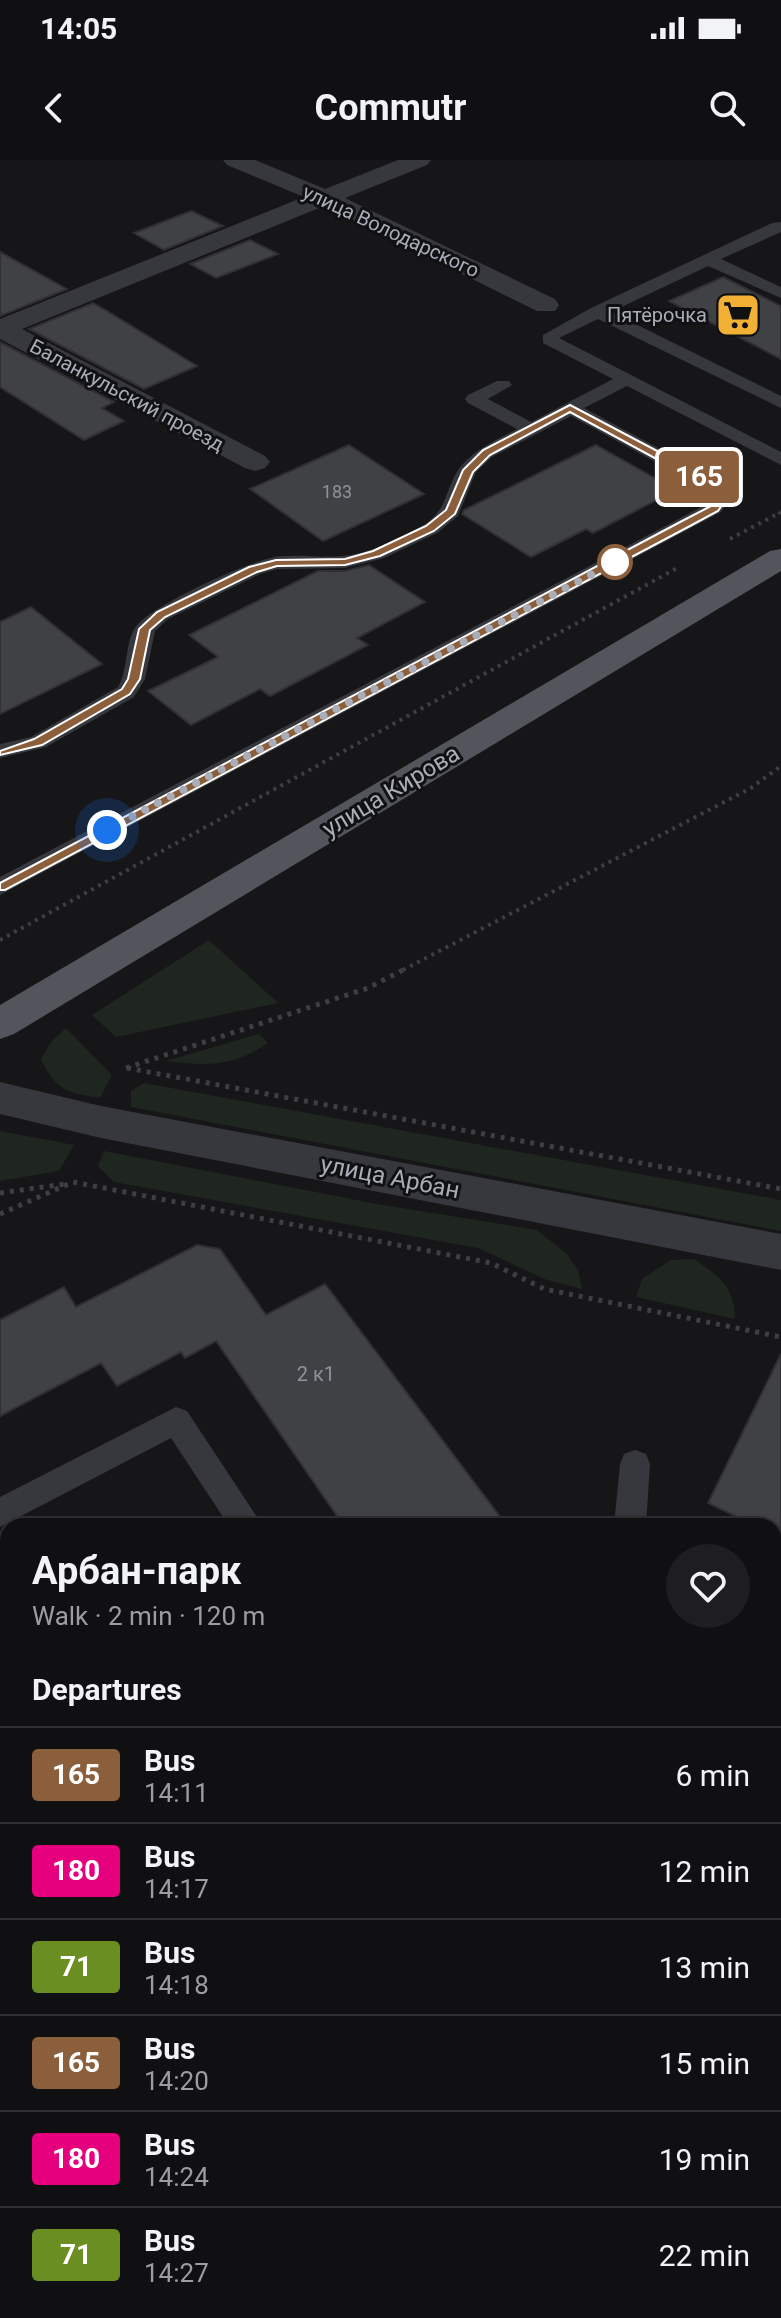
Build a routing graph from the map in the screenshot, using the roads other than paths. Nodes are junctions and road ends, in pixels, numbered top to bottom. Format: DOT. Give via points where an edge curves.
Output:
graph roads {
  1 [pos="235,160"];
  2 [pos="419,160"];
  3 [pos="324,197"];
  4 [pos="780,226"];
  5 [pos="707,259"];
  6 [pos="781,293"];
  7 [pos="546,305"];
  8 [pos="597,312"];
  9 [pos="579,321"];
  10 [pos="0,328"];
  11 [pos="625,380"];
  12 [pos="503,385"];
  13 [pos="781,403"];
  14 [pos="570,408"];
  15 [pos="530,429"];
  16 [pos="781,459"];
  17 [pos="255,462"];
  18 [pos="781,558"];
  19 [pos="0,751"];
  20 [pos="0,887"];
  21 [pos="0,1024"];
  22 [pos="0,1098"];
  23 [pos="781,1252"];
  24 [pos="635,1464"];
  25 [pos="0,1513"];
  26 [pos="242,1518"];
  27 [pos="631,1518"];
  1 -- 3 [label="street, улица Володарского"];
  2 -- 3 [label="street"];
  3 -- 7 [label="street, улица Володарского"];
  3 -- 10 [label="street"];
  4 -- 5 [label="lane"];
  5 -- 6 [label="lane"];
  5 -- 8 [label="lane"];
  7 -- 9 [label="lane"];
  8 -- 9 [label="lane"];
  8 -- 13 [label="lane"];
  9 -- 11 [label="lane" via="549,339"];
  10 -- 17 [label="street, Баланкульский проезд"];
  11 -- 14 [label="lane"];
  11 -- 16 [label="lane"];
  12 -- 15 [label="lane" via="474,399"];
  14 -- 15 [label="lane"];
  14 -- 20 [label="lane" via="714,486 722,498 686,524"];
  15 -- 19 [label="lane" via="486,453 468,470 451,512 430,529 377,554 345,562 276,563 253,570 161,615 145,629 126,692 38,742"];
  18 -- 21 [label="main road, улица Кирова"];
  22 -- 23 [label="street, улица Арбан" via="101,1122"];
  24 -- 27 [label="lane"];
  25 -- 26 [label="lane" via="176,1420"];
}
